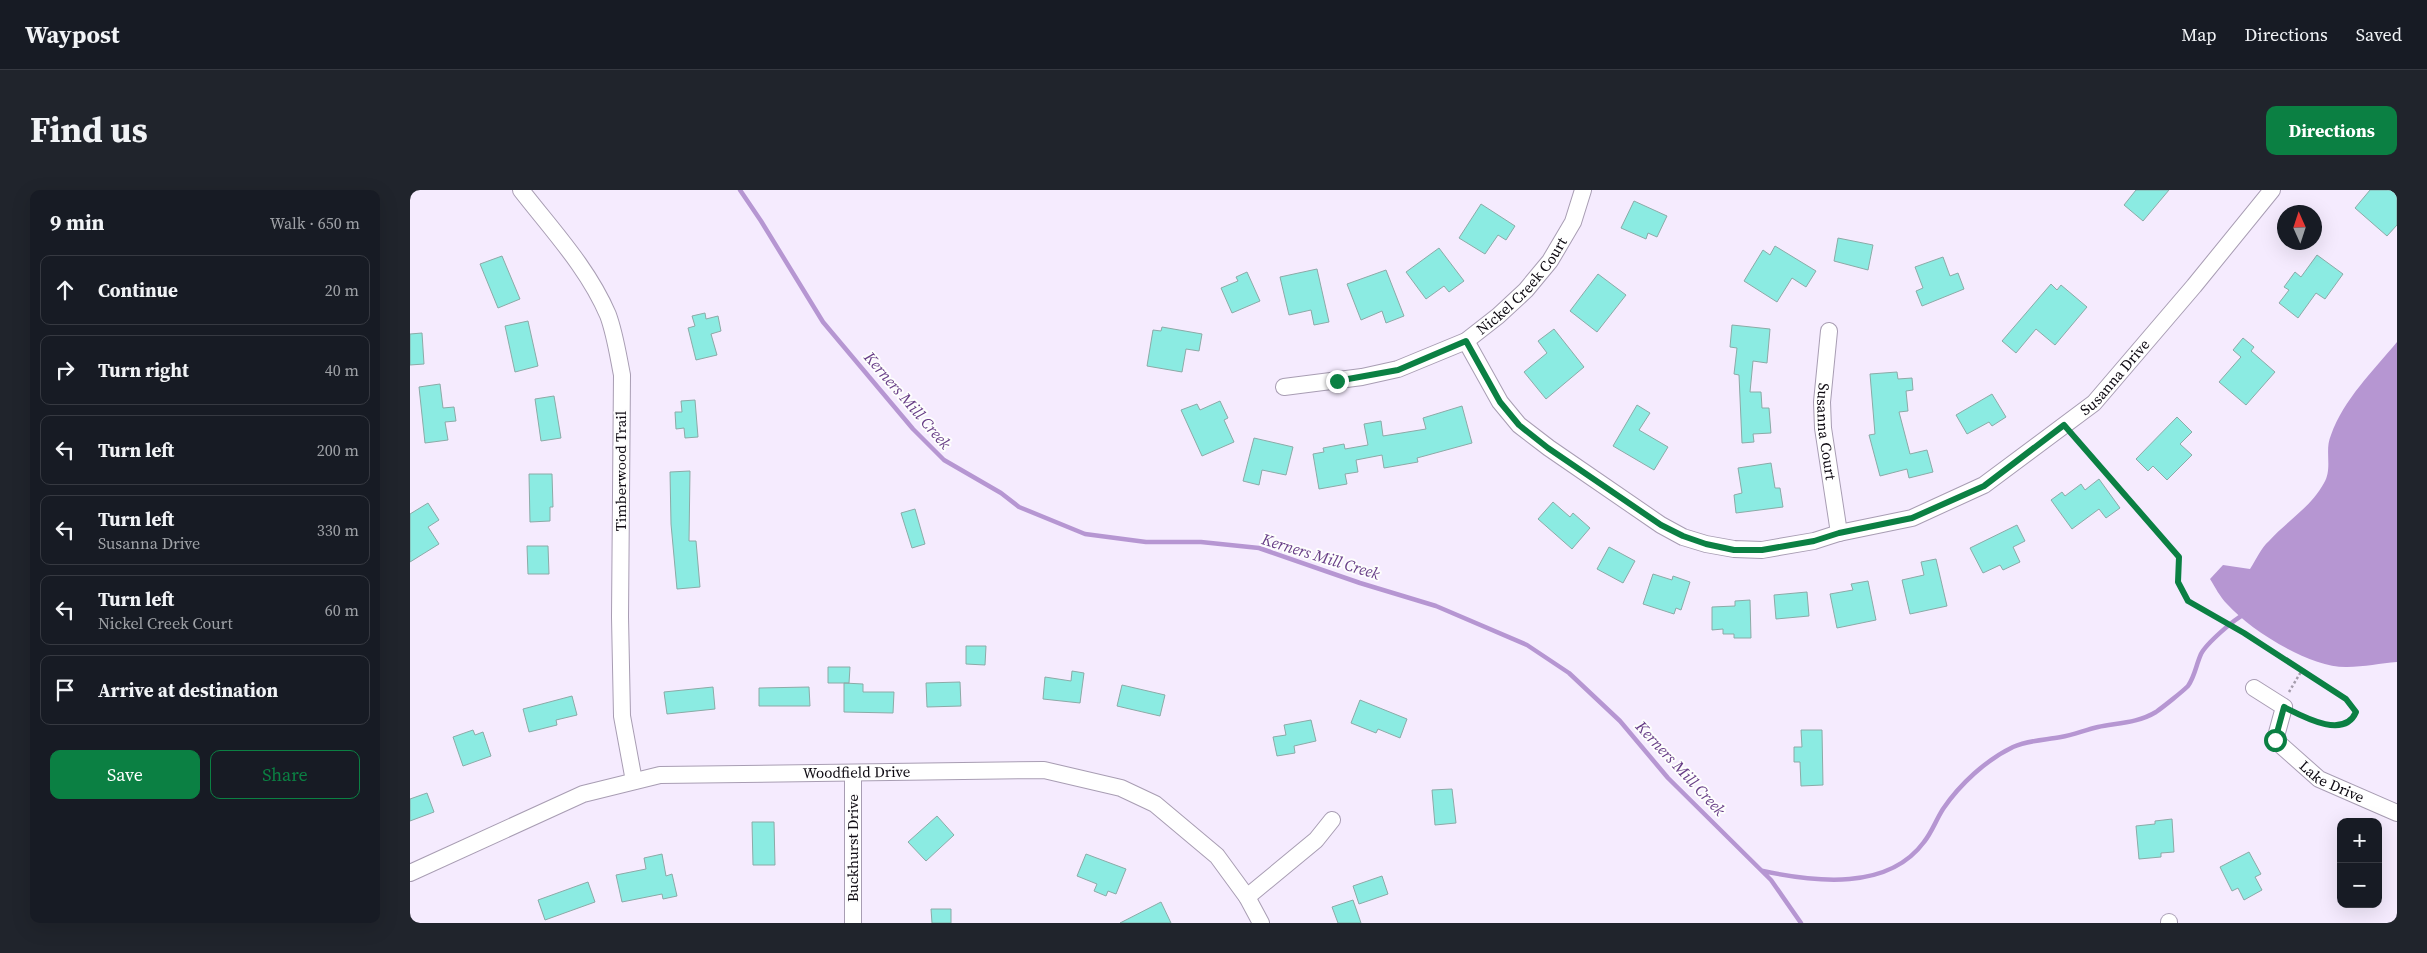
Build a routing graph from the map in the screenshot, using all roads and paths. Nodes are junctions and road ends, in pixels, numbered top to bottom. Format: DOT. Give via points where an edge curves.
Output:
graph roads {
  1 [pos="521,190"];
  2 [pos="1583,190"];
  3 [pos="2272,190"];
  4 [pos="1829,331"];
  5 [pos="1466,341"];
  6 [pos="1284,387"];
  7 [pos="2064,425"];
  8 [pos="1839,533"];
  9 [pos="2302,670"];
  10 [pos="2254,688"];
  11 [pos="2291,688"];
  12 [pos="2284,707"];
  13 [pos="852,773"];
  14 [pos="634,780"];
  15 [pos="2397,813"];
  16 [pos="1332,820"];
  17 [pos="410,872"];
  18 [pos="1247,897"];
  19 [pos="853,923"];
  20 [pos="1262,923"];
  1 -- 14 [label="street, Timberwood Trail" via="592,283 608,317 617,348 622,375 622,716"];
  2 -- 5 [label="street, Nickel Creek Court" via="1573,222 1550,261 1526,290"];
  3 -- 7 [label="street, Susanna Drive" via="2094,403"];
  4 -- 8 [label="street, Susanna Court" via="1822,402"];
  5 -- 6 [label="street, Nickel Creek Court" via="1398,370"];
  5 -- 8 [label="street, Susanna Drive" via="1500,402 1519,425 1661,525 1706,544 1734,550 1762,550"];
  7 -- 8 [label="street, Susanna Drive" via="1984,486 1912,518"];
  7 -- 9 [label="path" via="2179,557 2178,582 2188,601"];
  9 -- 11 [label="path"];
  9 -- 12 [label="path" via="2346,699 2356,712 2353,719 2345,724 2318,724"];
  10 -- 12 [label="street"];
  12 -- 15 [label="street, Lake Drive" via="2275,740 2319,779"];
  13 -- 14 [label="street, Woodfield Drive" via="660,775"];
  13 -- 18 [label="street, Woodfield Drive" via="1044,770 1121,788 1155,804 1217,856"];
  13 -- 19 [label="street, Buckhurst Drive"];
  14 -- 17 [label="street, Woodfield Drive" via="584,794"];
  16 -- 18 [label="street" via="1316,840"];
  18 -- 20 [label="street, Woodfield Drive"];
}
